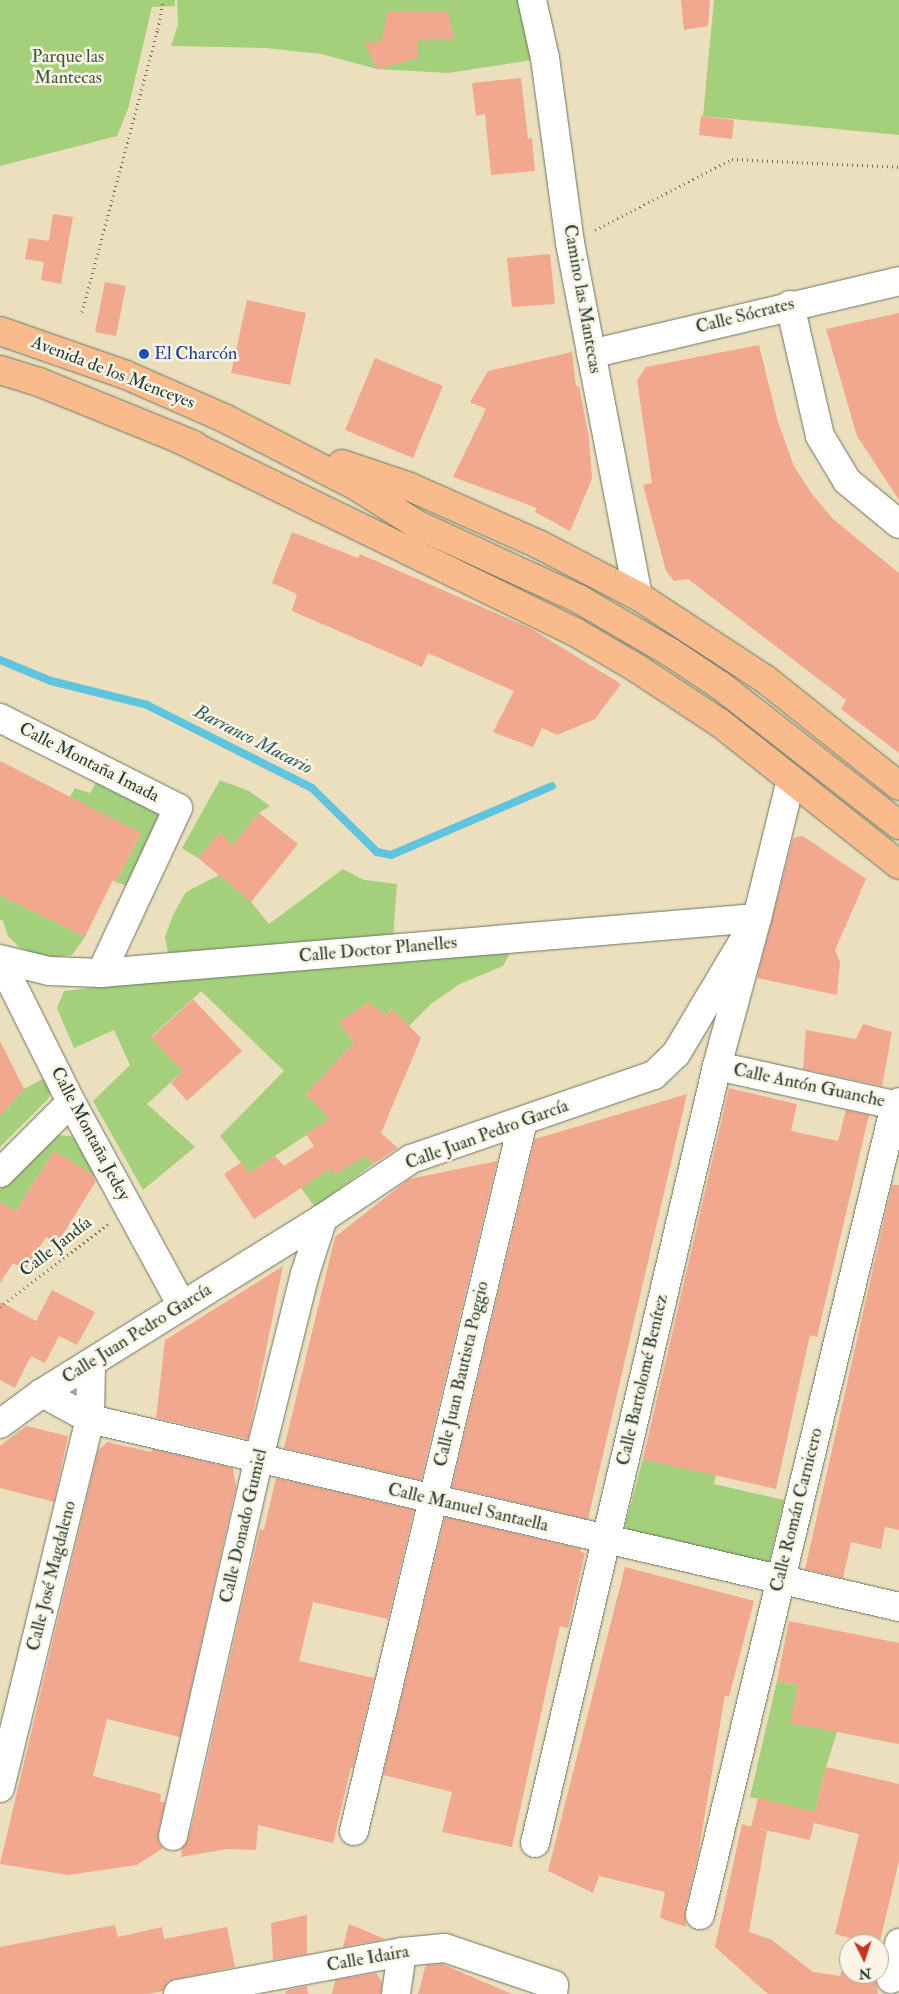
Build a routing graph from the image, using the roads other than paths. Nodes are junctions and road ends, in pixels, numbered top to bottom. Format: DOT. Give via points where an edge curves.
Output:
graph roads {
  1 [pos="532,0"];
  2 [pos="899,281"];
  3 [pos="790,306"];
  4 [pos="0,331"];
  5 [pos="591,354"];
  6 [pos="0,370"];
  7 [pos="224,418"];
  8 [pos="177,438"];
  9 [pos="416,524"];
  10 [pos="899,524"];
  11 [pos="638,596"];
  12 [pos="0,718"];
  13 [pos="791,780"];
  14 [pos="899,786"];
  15 [pos="899,825"];
  16 [pos="899,865"];
  17 [pos="757,918"];
  18 [pos="0,960"];
  19 [pos="100,973"];
  20 [pos="717,1066"];
  21 [pos="71,1102"];
  22 [pos="897,1103"];
  23 [pos="523,1121"];
  24 [pos="0,1173"];
  25 [pos="323,1218"];
  26 [pos="182,1306"];
  27 [pos="91,1363"];
  28 [pos="42,1393"];
  29 [pos="90,1419"];
  30 [pos="0,1424"];
  31 [pos="259,1458"];
  32 [pos="432,1500"];
  33 [pos="605,1539"];
  34 [pos="780,1580"];
  35 [pos="899,1607"];
  36 [pos="0,1788"];
  37 [pos="354,1831"];
  38 [pos="173,1836"];
  39 [pos="535,1843"];
  40 [pos="700,1915"];
  41 [pos="899,1942"];
  42 [pos="402,1952"];
  43 [pos="891,1983"];
  44 [pos="270,1985"];
  45 [pos="553,1989"];
  46 [pos="178,1994"];
  47 [pos="396,1994"];
  1 -- 5 [label="street, Camino las Mantecas" via="546,58 570,243"];
  2 -- 3 [label="street, Calle Sócrates"];
  3 -- 5 [label="street, Calle Sócrates"];
  3 -- 10 [label="street" via="820,436 847,481"];
  4 -- 7 [label="main road, Avenida de los Menceyes" via="126,375"];
  5 -- 11 [label="street, Camino las Mantecas"];
  6 -- 8 [label="main road, Avenida de los Menceyes" via="39,382"];
  7 -- 9 [label="main road" via="356,486"];
  7 -- 11 [label="main road" via="301,445 360,472 410,487 540,545"];
  8 -- 9 [label="main road" via="321,496"];
  8 -- 13 [label="main road" via="575,632 638,668 720,723"];
  9 -- 15 [label="main road" via="578,599 670,652 789,737"];
  11 -- 14 [label="main road" via="765,679"];
  12 -- 19 [label="street, Calle Montaña Imada" via="178,808"];
  13 -- 16 [label="main road"];
  13 -- 17 [label="street, Calle Juan Pedro García"];
  17 -- 19 [label="street, Calle Doctor Planelles"];
  17 -- 20 [label="street, Calle Bartolomé Benítez"];
  17 -- 23 [label="street, Calle Juan Pedro García" via="676,1054 654,1075"];
  18 -- 19 [label="street, Calle Doctor Planelles" via="49,971"];
  18 -- 21 [label="street, Calle Montaña Jedey"];
  20 -- 22 [label="street, Calle Antón Guanche"];
  20 -- 33 [label="street, Calle Bartolomé Benítez"];
  21 -- 24 [label="street"];
  21 -- 26 [label="street, Calle Montaña Jedey"];
  22 -- 34 [label="street, Calle Román Carnicero"];
  23 -- 25 [label="street, Calle Juan Pedro García" via="411,1159"];
  23 -- 32 [label="street, Calle Juan Bautista Poggio"];
  25 -- 26 [label="street, Calle Juan Pedro García"];
  25 -- 31 [label="street, Calle Donado Gumiel"];
  26 -- 27 [label="street, Calle Juan Pedro García"];
  27 -- 28 [label="street, Calle Juan Pedro García"];
  27 -- 29 [label="street, Calle José Magdaleno"];
  28 -- 29 [label="street, Calle Manuel Santaella"];
  28 -- 30 [label="street, Calle Juan Pedro García"];
  29 -- 31 [label="street, Calle Manuel Santaella"];
  29 -- 36 [label="street, Calle José Magdaleno"];
  31 -- 32 [label="street, Calle Manuel Santaella"];
  31 -- 38 [label="street, Calle Donado Gumiel"];
  32 -- 33 [label="street, Calle Manuel Santaella"];
  32 -- 37 [label="street, Calle Juan Bautista Poggio"];
  33 -- 34 [label="street, Calle Manuel Santaella"];
  33 -- 39 [label="street, Calle Bartolomé Benítez"];
  34 -- 35 [label="street, Calle Manuel Santaella"];
  34 -- 40 [label="street, Calle Román Carnicero"];
  41 -- 43 [label="street"];
  42 -- 44 [label="street, Calle Idaira"];
  42 -- 45 [label="street, Calle Idaira" via="445,1948"];
  42 -- 47 [label="street"];
  44 -- 46 [label="street, Calle Idaira"];
}
